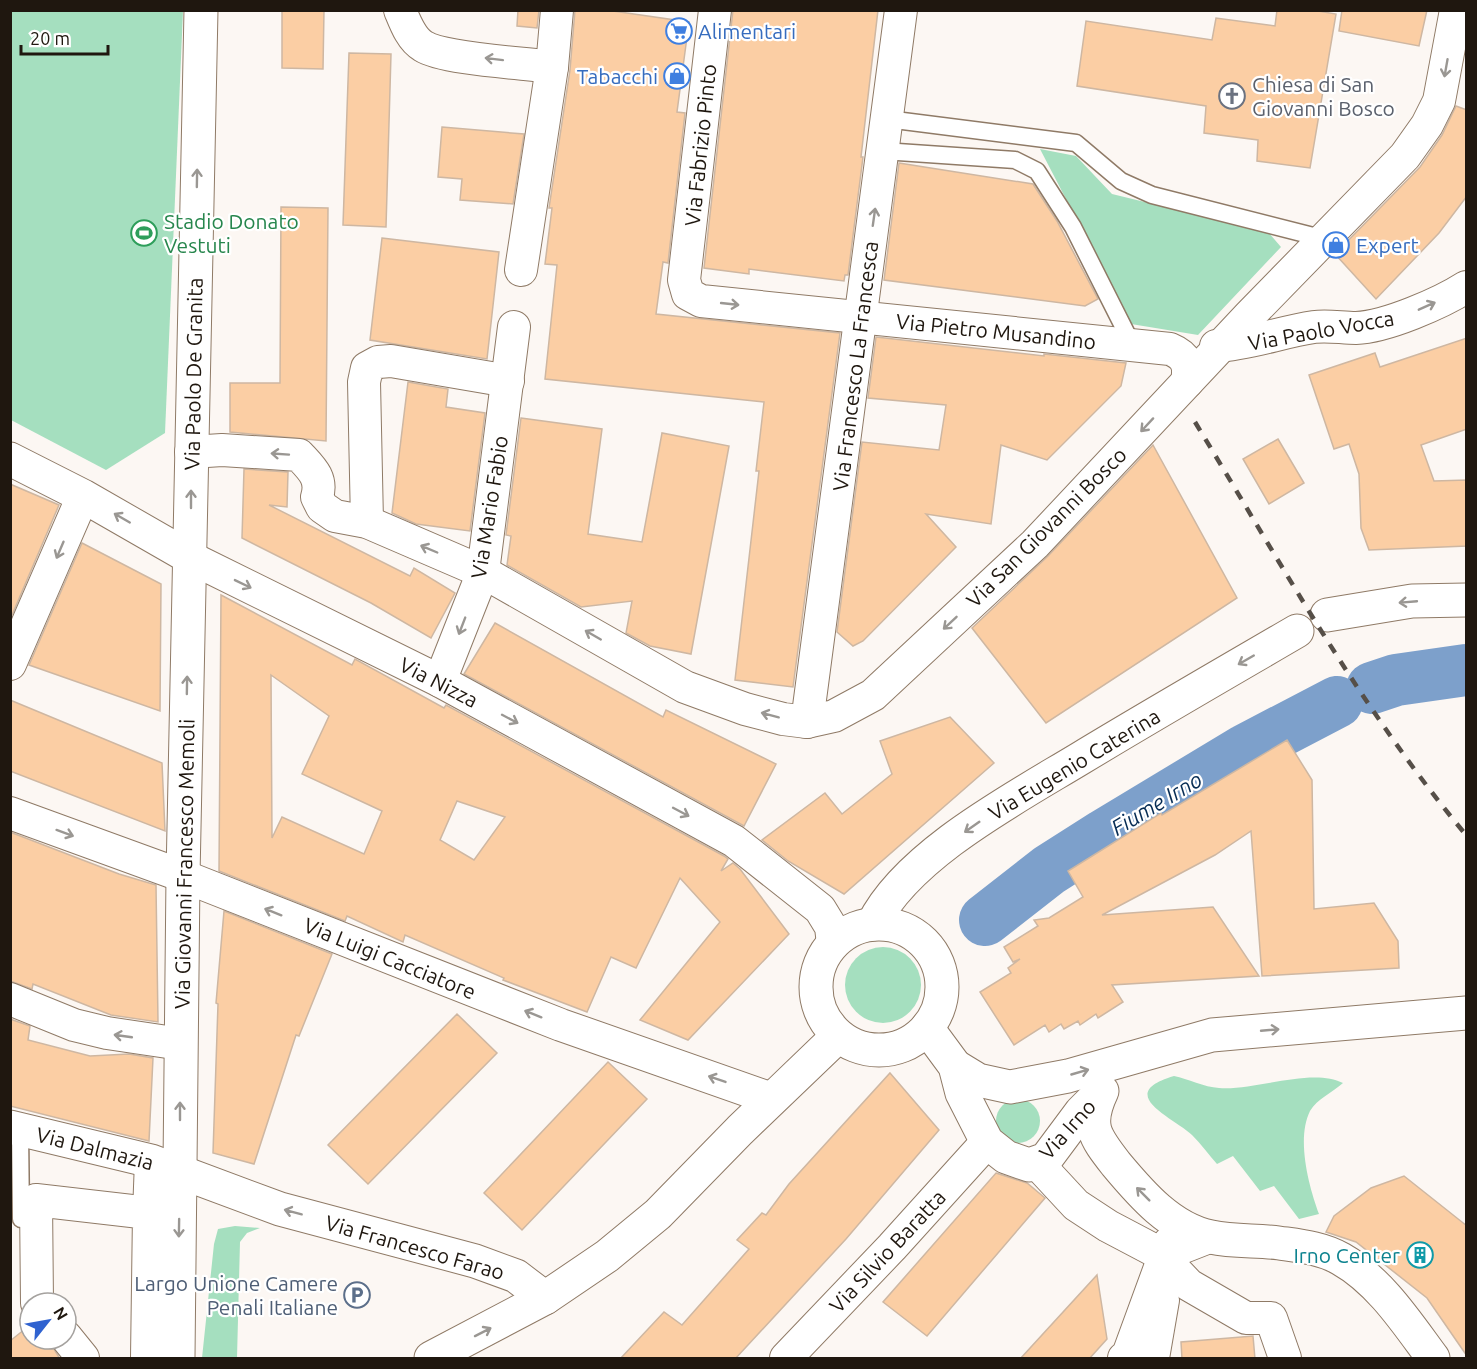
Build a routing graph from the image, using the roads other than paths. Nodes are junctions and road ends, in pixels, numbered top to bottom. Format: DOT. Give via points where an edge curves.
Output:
graph roads {
  1 [pos="201,10"];
  2 [pos="400,10"];
  3 [pos="557,10"];
  4 [pos="715,10"];
  5 [pos="900,10"];
  6 [pos="1456,10"];
  7 [pos="552,66"];
  8 [pos="887,119"];
  9 [pos="883,151"];
  10 [pos="1324,239"];
  11 [pos="521,270"];
  12 [pos="684,280"];
  13 [pos="1282,282"];
  14 [pos="1467,287"];
  15 [pos="860,317"];
  16 [pos="514,327"];
  17 [pos="1268,335"];
  18 [pos="1131,344"];
  19 [pos="1221,346"];
  20 [pos="1170,349"];
  21 [pos="508,381"];
  22 [pos="1187,382"];
  23 [pos="191,452"];
  24 [pos="10,459"];
  25 [pos="83,496"];
  26 [pos="367,522"];
  27 [pos="191,558"];
  28 [pos="483,572"];
  29 [pos="1467,600"];
  30 [pos="1327,615"];
  31 [pos="1297,631"];
  32 [pos="10,664"];
  33 [pos="440,681"];
  34 [pos="807,722"];
  35 [pos="10,813"];
  36 [pos="183,876"];
  37 [pos="873,924"];
  38 [pos="833,944"];
  39 [pos="10,999"];
  40 [pos="1467,1013"];
  41 [pos="927,1028"];
  42 [pos="1212,1035"];
  43 [pos="838,1036"];
  44 [pos="181,1044"];
  45 [pos="955,1066"];
  46 [pos="1102,1091"];
  47 [pos="772,1099"];
  48 [pos="15,1129"];
  49 [pos="987,1142"];
  50 [pos="1037,1163"];
  51 [pos="166,1165"];
  52 [pos="149,1213"];
  53 [pos="1178,1225"];
  54 [pos="1209,1237"];
  55 [pos="1166,1259"];
  56 [pos="21,1291"];
  57 [pos="37,1291"];
  58 [pos="545,1298"];
  59 [pos="147,1359"];
  60 [pos="178,1359"];
  61 [pos="431,1359"];
  62 [pos="786,1359"];
  63 [pos="1124,1359"];
  64 [pos="1153,1359"];
  65 [pos="1285,1359"];
  66 [pos="1433,1359"];
  23 -- 1 [label="main road, Via Paolo De Granita, one-way"];
  7 -- 2 [label="street, one-way" via="445,53 422,45"];
  3 -- 7 [label="street"];
  4 -- 12 [label="street, Via Fabrizio Pinto"];
  5 -- 8 [label="street, Via Francesco La Francesca"];
  6 -- 10 [label="street, Via San Giovanni Bosco, one-way" via="1439,101 1427,126 1405,156"];
  7 -- 11 [label="street"];
  8 -- 9 [label="street, Via Francesco La Francesca"];
  8 -- 10 [label="lane" via="1076,143 1120,181 1152,195"];
  15 -- 9 [label="street, Via Francesco La Francesca, one-way"];
  9 -- 18 [label="lane" via="1015,160 1037,171 1073,227"];
  10 -- 13 [label="street, Via San Giovanni Bosco"];
  12 -- 15 [label="street, Via Pietro Musandino, one-way" via="688,294 701,301"];
  13 -- 17 [label="street" via="1267,303 1264,321"];
  13 -- 19 [label="street, Via San Giovanni Bosco"];
  17 -- 14 [label="street, Via Paolo Vocca, one-way" via="1318,326 1357,328 1389,322"];
  15 -- 18 [label="street, Via Pietro Musandino"];
  15 -- 34 [label="street, Via Francesco La Francesca"];
  16 -- 21 [label="street, Via Mario Fabio"];
  17 -- 19 [label="street, Via Paolo Vocca"];
  18 -- 20 [label="street, Via Pietro Musandino"];
  19 -- 20 [label="street, Via Paolo Vocca"];
  19 -- 22 [label="street, Via San Giovanni Bosco"];
  20 -- 22 [label="street" via="1185,357"];
  21 -- 26 [label="street" via="391,361 367,368"];
  21 -- 28 [label="street, Via Mario Fabio"];
  22 -- 34 [label="street, Via San Giovanni Bosco, one-way" via="1035,544 873,695 834,716"];
  26 -- 23 [label="street, Via San Giovanni Bosco, one-way" via="335,516 322,507 314,471 299,455"];
  27 -- 23 [label="main road, Via Paolo De Granita, one-way"];
  24 -- 25 [label="main road, Via Nizza"];
  27 -- 25 [label="main road, Via Nizza, one-way"];
  25 -- 32 [label="street, one-way"];
  28 -- 26 [label="street, Via San Giovanni Bosco, one-way"];
  27 -- 33 [label="street, Via Nizza, one-way"];
  36 -- 27 [label="main road, Via Giovanni Francesco Memoli, one-way"];
  28 -- 33 [label="street, Via Mario Fabio, one-way"];
  34 -- 28 [label="street, Via San Giovanni Bosco, one-way" via="745,709 685,687"];
  29 -- 30 [label="main road, one-way" via="1402,602"];
  31 -- 37 [label="main road, Via Eugenio Caterina, one-way" via="1001,806 906,880 883,904"];
  33 -- 38 [label="street, Via Nizza, one-way" via="734,841 820,909 831,927"];
  35 -- 36 [label="street, Via Luigi Cacciatore, one-way"];
  36 -- 44 [label="main road, Via Giovanni Francesco Memoli"];
  47 -- 36 [label="street, Via Luigi Cacciatore, one-way" via="561,1025"];
  37 -- 38 [label="main road" via="845,934"];
  37 -- 41 [label="main road" via="909,932 934,958 941,994"];
  38 -- 43 [label="main road" via="821,961 817,1001"];
  44 -- 39 [label="street, one-way" via="85,1028"];
  42 -- 40 [label="main road, Via Irno, one-way"];
  41 -- 43 [label="main road" via="913,1041 894,1049 855,1046"];
  41 -- 45 [label="main road"];
  45 -- 42 [label="main road, Via Irno, one-way" via="986,1082 1023,1086"];
  42 -- 46 [label="main road, Via Irno" via="1167,1061 1126,1075"];
  43 -- 47 [label="main road"];
  51 -- 44 [label="main road, Via Giovanni Francesco Memoli, one-way"];
  45 -- 49 [label="main road, Via Irno" via="969,1110"];
  46 -- 50 [label="main road, Via Irno" via="1046,1159"];
  53 -- 46 [label="main road, one-way" via="1128,1179 1094,1133 1093,1112"];
  47 -- 58 [label="main road" via="658,1214 607,1256"];
  48 -- 51 [label="main road, Via Dalmazia"];
  48 -- 56 [label="lane"];
  49 -- 50 [label="main road, Via Irno" via="1006,1157 1029,1165"];
  49 -- 62 [label="street, Via Silvio Baratta"];
  50 -- 55 [label="street" via="1076,1205"];
  51 -- 52 [label="street"];
  58 -- 51 [label="main road, Via Francesco Farao, one-way" via="516,1276 475,1261 280,1209"];
  51 -- 60 [label="main road, Via Giovanni Francesco Memoli, one-way"];
  52 -- 57 [label="street" via="36,1200"];
  52 -- 59 [label="street"];
  53 -- 54 [label="main road"];
  53 -- 55 [label="street"];
  54 -- 55 [label="street"];
  54 -- 66 [label="main road" via="1314,1248 1339,1258 1362,1273 1388,1300"];
  55 -- 63 [label="street"];
  55 -- 64 [label="street"];
  55 -- 65 [label="street" via="1189,1285 1246,1318 1271,1318"];
  61 -- 58 [label="main road, one-way"];
}
